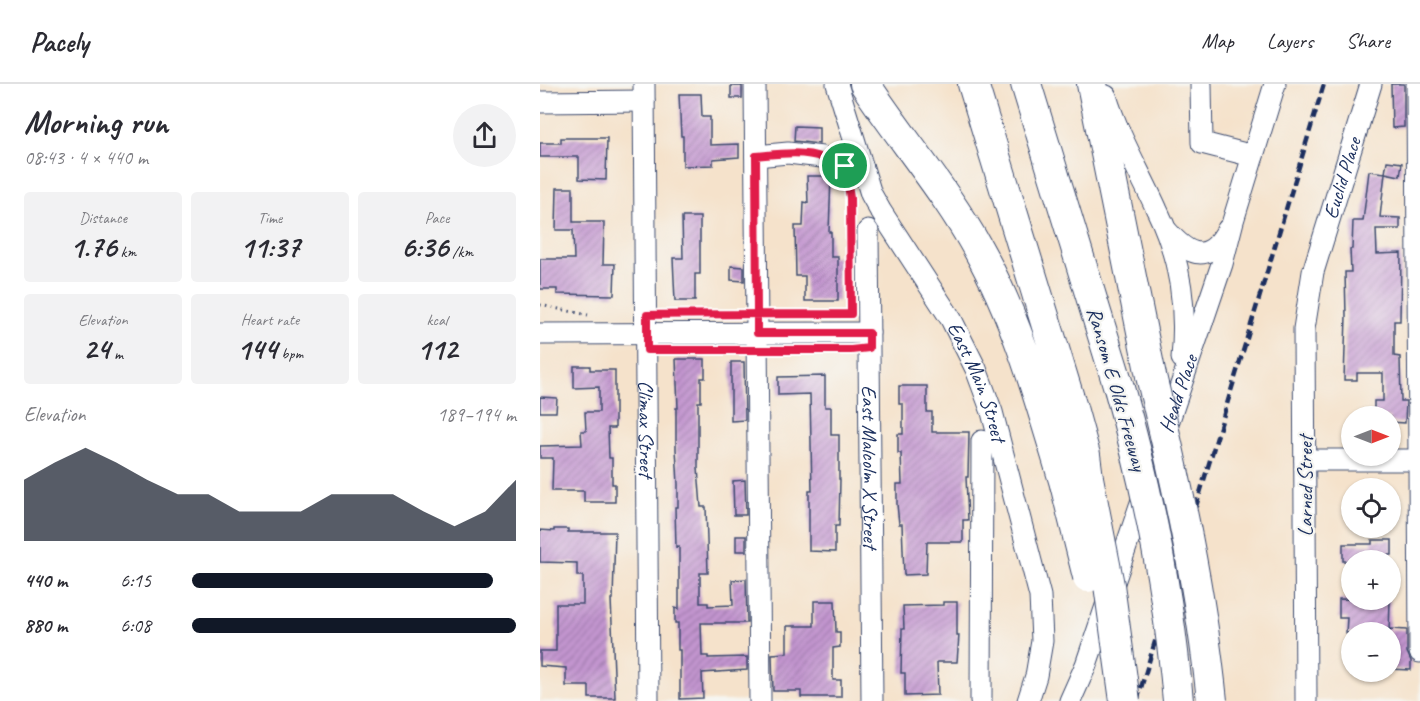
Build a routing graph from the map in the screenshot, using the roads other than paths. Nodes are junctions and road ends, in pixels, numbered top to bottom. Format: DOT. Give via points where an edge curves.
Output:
graph roads {
  1 [pos="755,84"];
  2 [pos="837,84"];
  3 [pos="865,84"];
  4 [pos="973,84"];
  5 [pos="1026,84"];
  6 [pos="1092,84"];
  7 [pos="1102,84"];
  8 [pos="1201,84"];
  9 [pos="1275,84"];
  10 [pos="1371,84"];
  11 [pos="1417,84"];
  12 [pos="644,93"];
  13 [pos="540,102"];
  14 [pos="756,156"];
  15 [pos="1253,156"];
  16 [pos="853,166"];
  17 [pos="1233,221"];
  18 [pos="1166,230"];
  19 [pos="859,232"];
  20 [pos="1313,272"];
  21 [pos="757,333"];
  22 [pos="869,333"];
  23 [pos="540,334"];
  24 [pos="647,334"];
  25 [pos="1174,403"];
  26 [pos="982,441"];
  27 [pos="1305,460"];
  28 [pos="1419,460"];
  29 [pos="1077,481"];
  30 [pos="1420,652"];
  31 [pos="648,701"];
  32 [pos="760,701"];
  33 [pos="872,701"];
  34 [pos="981,701"];
  35 [pos="1028,701"];
  36 [pos="1070,701"];
  37 [pos="1109,701"];
  38 [pos="1125,701"];
  39 [pos="1178,701"];
  40 [pos="1212,701"];
  41 [pos="1306,701"];
  1 -- 14 [label="street"];
  2 -- 16 [label="street, East Main Street"];
  3 -- 29 [label="highway" via="955,211 994,279"];
  4 -- 29 [label="highway" via="1085,455"];
  5 -- 39 [label="highway, Ransom E Olds Freeway, bridge" via="1137,453 1159,556"];
  6 -- 40 [label="highway, bridge" via="1193,567"];
  7 -- 18 [label="street" via="1120,136"];
  8 -- 15 [label="street" via="1202,143"];
  9 -- 15 [label="street, Heald Place"];
  10 -- 20 [label="street, Euclid Place"];
  11 -- 28 [label="street"];
  12 -- 13 [label="street"];
  12 -- 24 [label="street, Climax Street"];
  14 -- 16 [label="street" via="788,153"];
  14 -- 21 [label="street"];
  15 -- 17 [label="street, Heald Place"];
  16 -- 35 [label="street, East Main Street" via="951,319 989,404 1040,596 1042,641"];
  17 -- 18 [label="street" via="1219,244 1202,252 1184,248"];
  17 -- 25 [label="street, Heald Place"];
  18 -- 25 [label="street" via="1179,273 1184,316 1182,360"];
  19 -- 22 [label="street, East Malcolm X Street"];
  20 -- 27 [label="street, Larned Street" via="1304,329"];
  21 -- 22 [label="street"];
  21 -- 24 [label="street"];
  21 -- 32 [label="street"];
  22 -- 33 [label="street, East Malcolm X Street"];
  23 -- 24 [label="street"];
  24 -- 31 [label="street, Climax Street"];
  25 -- 36 [label="street, Heald Place" via="1086,665"];
  26 -- 34 [label="street"];
  27 -- 28 [label="street"];
  27 -- 41 [label="street, Larned Street"];
  28 -- 30 [label="street"];
  29 -- 37 [label="highway, bridge"];
  29 -- 38 [label="highway, bridge" via="1111,595"];
}
